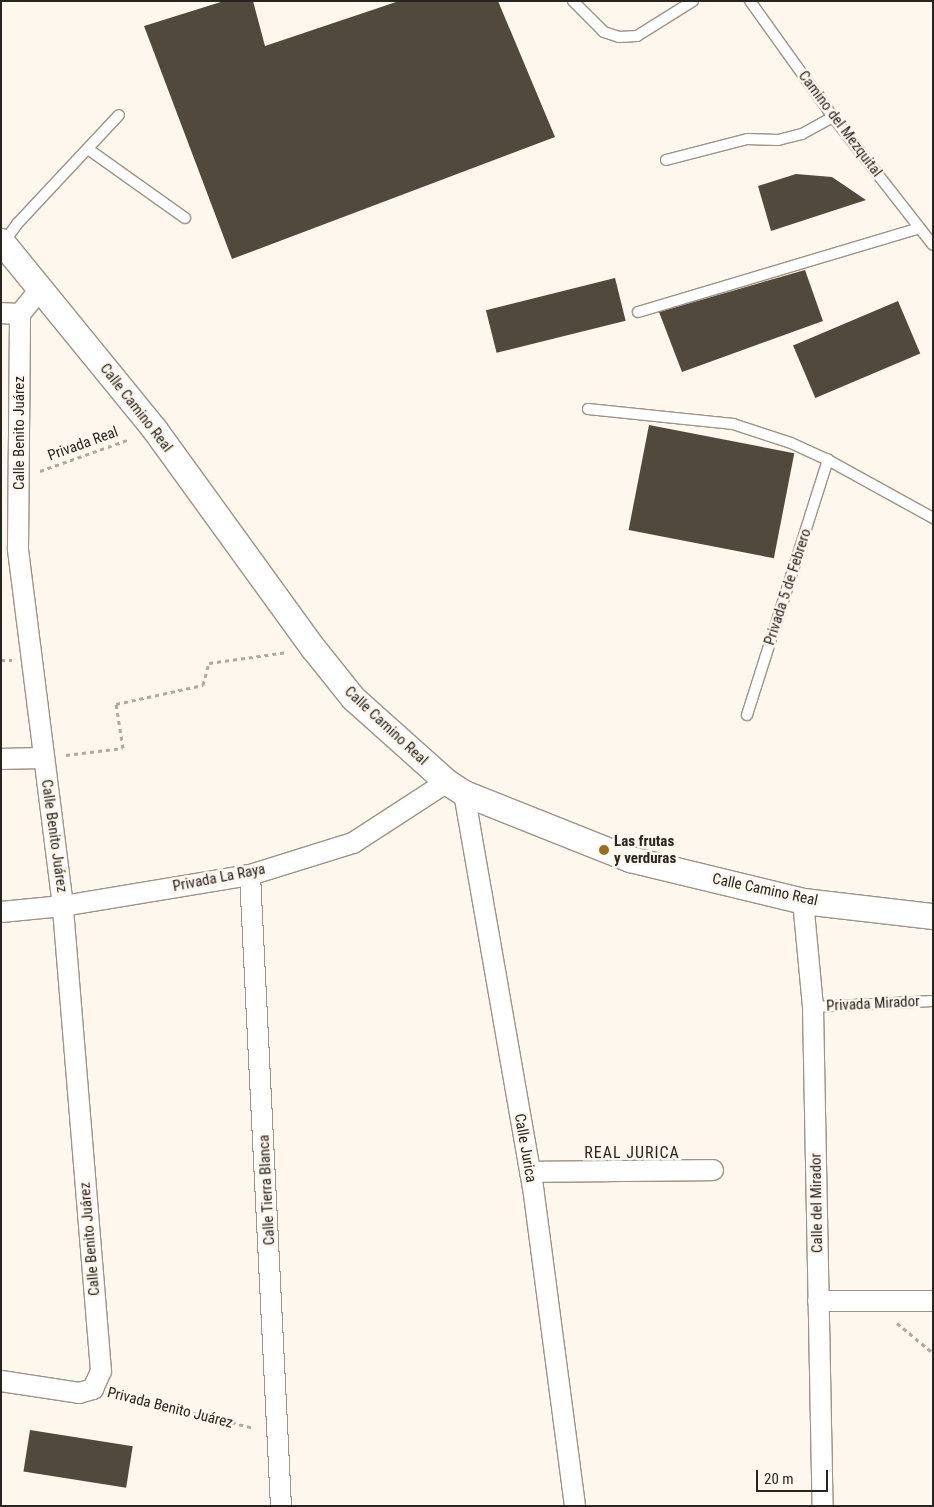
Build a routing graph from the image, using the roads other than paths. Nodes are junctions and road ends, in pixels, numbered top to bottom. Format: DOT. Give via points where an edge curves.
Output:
graph roads {
  1 [pos="574,1"];
  2 [pos="692,1"];
  3 [pos="750,1"];
  4 [pos="119,116"];
  5 [pos="833,117"];
  6 [pos="88,149"];
  7 [pos="666,160"];
  8 [pos="185,218"];
  9 [pos="919,228"];
  10 [pos="2,242"];
  11 [pos="933,245"];
  12 [pos="40,289"];
  13 [pos="638,312"];
  14 [pos="11,313"];
  15 [pos="588,409"];
  16 [pos="828,460"];
  17 [pos="933,518"];
  18 [pos="747,715"];
  19 [pos="43,758"];
  20 [pos="1,759"];
  21 [pos="456,788"];
  22 [pos="250,875"];
  23 [pos="803,901"];
  24 [pos="63,906"];
  25 [pos="1,912"];
  26 [pos="933,916"];
  27 [pos="933,1001"];
  28 [pos="813,1007"];
  29 [pos="712,1170"];
  30 [pos="530,1172"];
  31 [pos="818,1301"];
  32 [pos="933,1301"];
  33 [pos="1,1381"];
  34 [pos="93,1389"];
  35 [pos="281,1506"];
  36 [pos="575,1506"];
  37 [pos="823,1506"];
  1 -- 2 [label="lane" via="604,32 619,37 637,36"];
  3 -- 5 [label="lane, Camino del Mezquital"];
  4 -- 6 [label="lane"];
  5 -- 7 [label="lane" via="802,134 778,140 747,138"];
  5 -- 9 [label="lane, Camino del Mezquital"];
  6 -- 8 [label="lane"];
  6 -- 10 [label="lane"];
  9 -- 11 [label="lane, Camino del Mezquital"];
  9 -- 13 [label="lane"];
  10 -- 12 [label="street, Calle Camino Real"];
  12 -- 14 [label="street, Calle Benito Juárez"];
  12 -- 21 [label="street, Calle Camino Real" via="154,430 353,698"];
  14 -- 19 [label="street, Calle Benito Juárez" via="20,478 18,549"];
  15 -- 16 [label="lane" via="733,424 791,443"];
  16 -- 17 [label="lane"];
  16 -- 18 [label="lane, Privada 5 de Febrero"];
  19 -- 20 [label="street"];
  19 -- 24 [label="street, Calle Benito Juárez"];
  21 -- 22 [label="street, Privada La Raya" via="353,842"];
  21 -- 23 [label="street, Calle Camino Real" via="630,859"];
  21 -- 30 [label="street, Calle Jurica"];
  22 -- 24 [label="street, Privada La Raya"];
  22 -- 35 [label="street, Calle Tierra Blanca" via="280,1434"];
  23 -- 26 [label="street, Calle Camino Real"];
  23 -- 28 [label="street, Calle del Mirador"];
  24 -- 25 [label="street, Privada La Raya"];
  24 -- 34 [label="street, Calle Benito Juárez" via="101,1371"];
  27 -- 28 [label="lane, Privada Mirador"];
  28 -- 31 [label="street, Calle del Mirador"];
  29 -- 30 [label="street"];
  30 -- 36 [label="street, Calle Jurica"];
  31 -- 32 [label="street"];
  31 -- 37 [label="street, Calle del Mirador"];
  33 -- 34 [label="street, Privada Benito Juárez" via="79,1393"];
}
